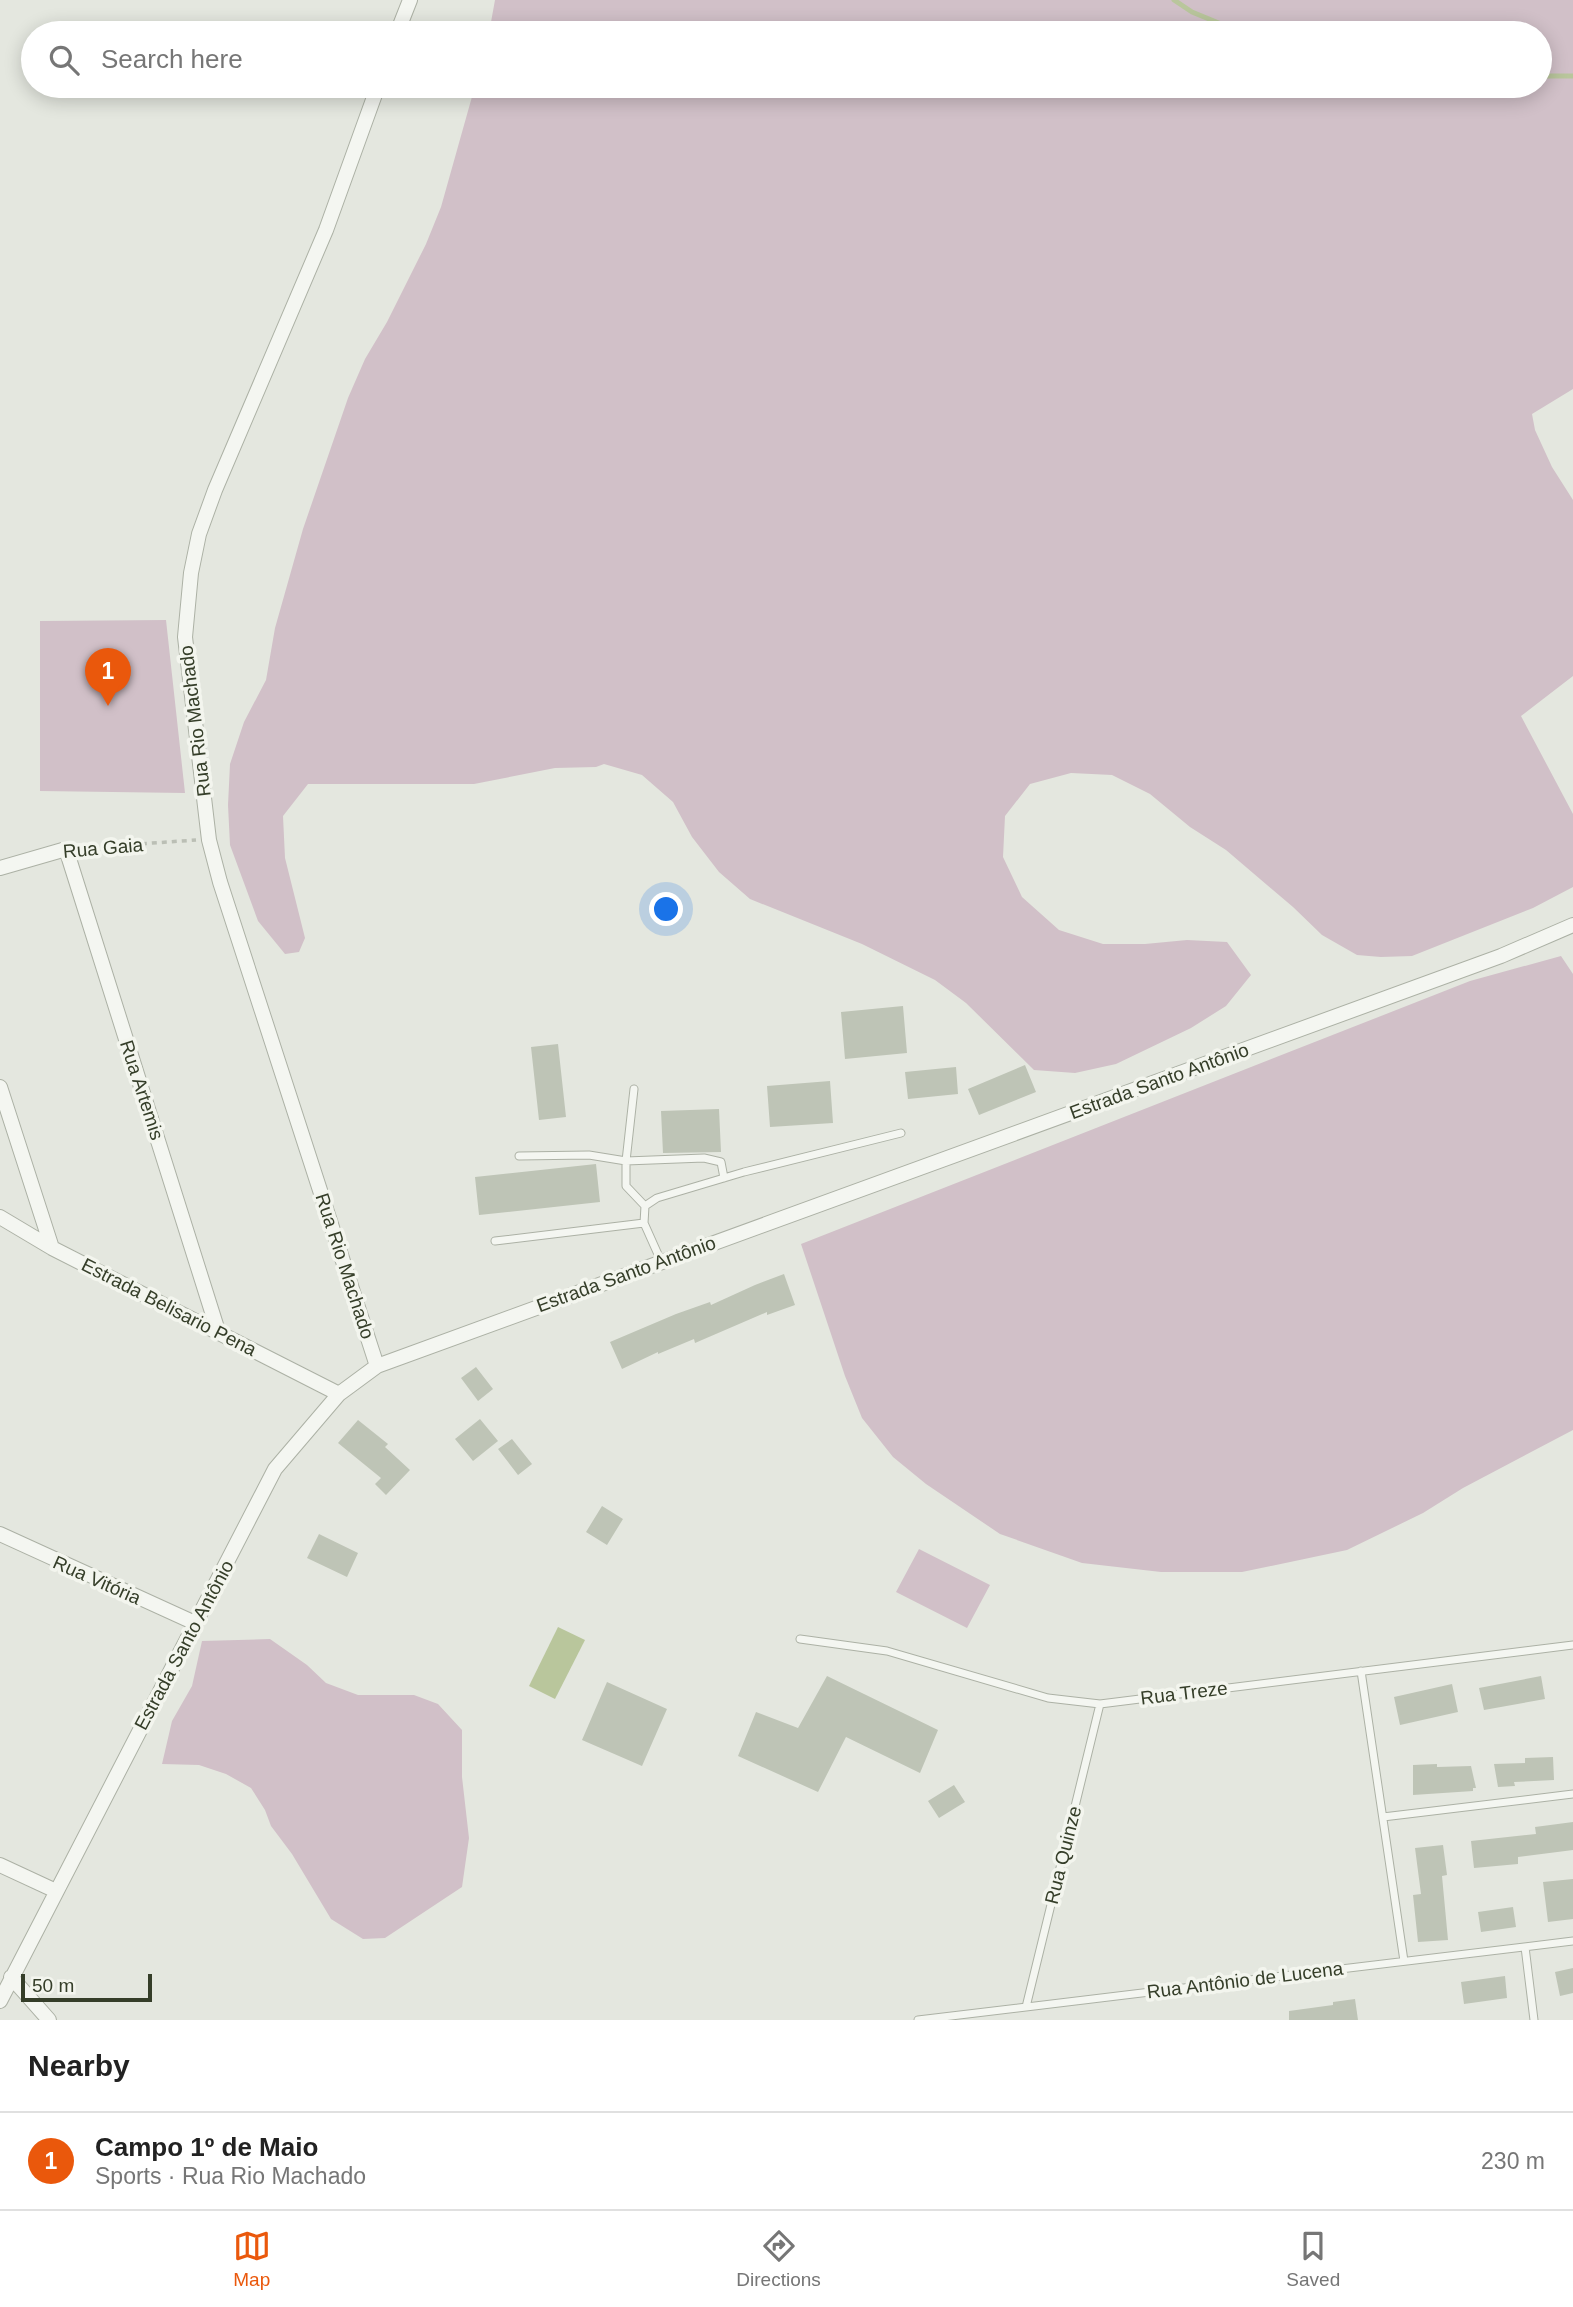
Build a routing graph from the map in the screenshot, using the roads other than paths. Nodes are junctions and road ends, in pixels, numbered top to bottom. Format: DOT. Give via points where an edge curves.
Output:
graph roads {
  1 [pos="410,0"];
  2 [pos="402,21"];
  3 [pos="374,98"];
  4 [pos="66,849"];
  5 [pos="0,868"];
  6 [pos="1573,925"];
  7 [pos="0,1087"];
  8 [pos="634,1089"];
  9 [pos="901,1133"];
  10 [pos="519,1156"];
  11 [pos="626,1161"];
  12 [pos="724,1178"];
  13 [pos="645,1206"];
  14 [pos="0,1217"];
  15 [pos="644,1223"];
  16 [pos="495,1241"];
  17 [pos="52,1248"];
  18 [pos="661,1261"];
  19 [pos="218,1331"];
  20 [pos="377,1366"];
  21 [pos="339,1394"];
  22 [pos="0,1534"];
  23 [pos="195,1623"];
  24 [pos="800,1639"];
  25 [pos="1573,1645"];
  26 [pos="1361,1671"];
  27 [pos="1100,1704"];
  28 [pos="1573,1794"];
  29 [pos="1383,1817"];
  30 [pos="0,1865"];
  31 [pos="56,1891"];
  32 [pos="1573,1941"];
  33 [pos="1525,1947"];
  34 [pos="1404,1961"];
  35 [pos="11,1977"];
  36 [pos="0,2001"];
  37 [pos="1026,2007"];
  38 [pos="1000,2010"];
  39 [pos="49,2020"];
  40 [pos="918,2020"];
  41 [pos="1001,2020"];
  42 [pos="1534,2020"];
  1 -- 2 [label="street"];
  3 -- 20 [label="street, Rua Rio Machado" via="326,230 199,534 185,637 209,840 220,882"];
  4 -- 5 [label="street, Rua Gaia"];
  4 -- 19 [label="street, Rua Artemis"];
  6 -- 18 [label="street, Estrada Santo Antônio" via="1502,956"];
  7 -- 17 [label="street"];
  8 -- 11 [label="lane"];
  9 -- 12 [label="lane"];
  10 -- 11 [label="lane" via="589,1155"];
  11 -- 12 [label="lane" via="718,1160"];
  11 -- 13 [label="lane" via="626,1186"];
  12 -- 13 [label="lane" via="657,1198"];
  13 -- 15 [label="lane"];
  14 -- 17 [label="street, Estrada Belisario Pena"];
  15 -- 16 [label="lane"];
  15 -- 18 [label="lane"];
  17 -- 19 [label="street, Estrada Belisario Pena"];
  18 -- 20 [label="street, Estrada Santo Antônio"];
  19 -- 21 [label="street, Estrada Belisario Pena"];
  20 -- 21 [label="street, Estrada Santo Antônio"];
  21 -- 23 [label="street, Estrada Santo Antônio" via="275,1469"];
  22 -- 23 [label="street, Rua Vitória"];
  23 -- 31 [label="street, Estrada Santo Antônio"];
  24 -- 27 [label="lane, Rua Treze" via="887,1651 1048,1698"];
  25 -- 26 [label="lane, Rua Treze"];
  26 -- 27 [label="lane, Rua Treze"];
  26 -- 29 [label="lane"];
  27 -- 37 [label="lane, Rua Quinze"];
  28 -- 29 [label="lane"];
  29 -- 34 [label="lane"];
  30 -- 31 [label="street"];
  31 -- 35 [label="street, Estrada Santo Antônio"];
  32 -- 33 [label="lane, Rua Antônio de Lucena"];
  33 -- 34 [label="lane, Rua Antônio de Lucena"];
  33 -- 42 [label="lane"];
  34 -- 37 [label="lane, Rua Antônio de Lucena"];
  35 -- 36 [label="street, Estrada Santo Antônio"];
  35 -- 39 [label="street"];
  37 -- 38 [label="lane, Rua Antônio de Lucena"];
  38 -- 40 [label="lane, Rua Antônio de Lucena"];
  38 -- 41 [label="lane"];
}
